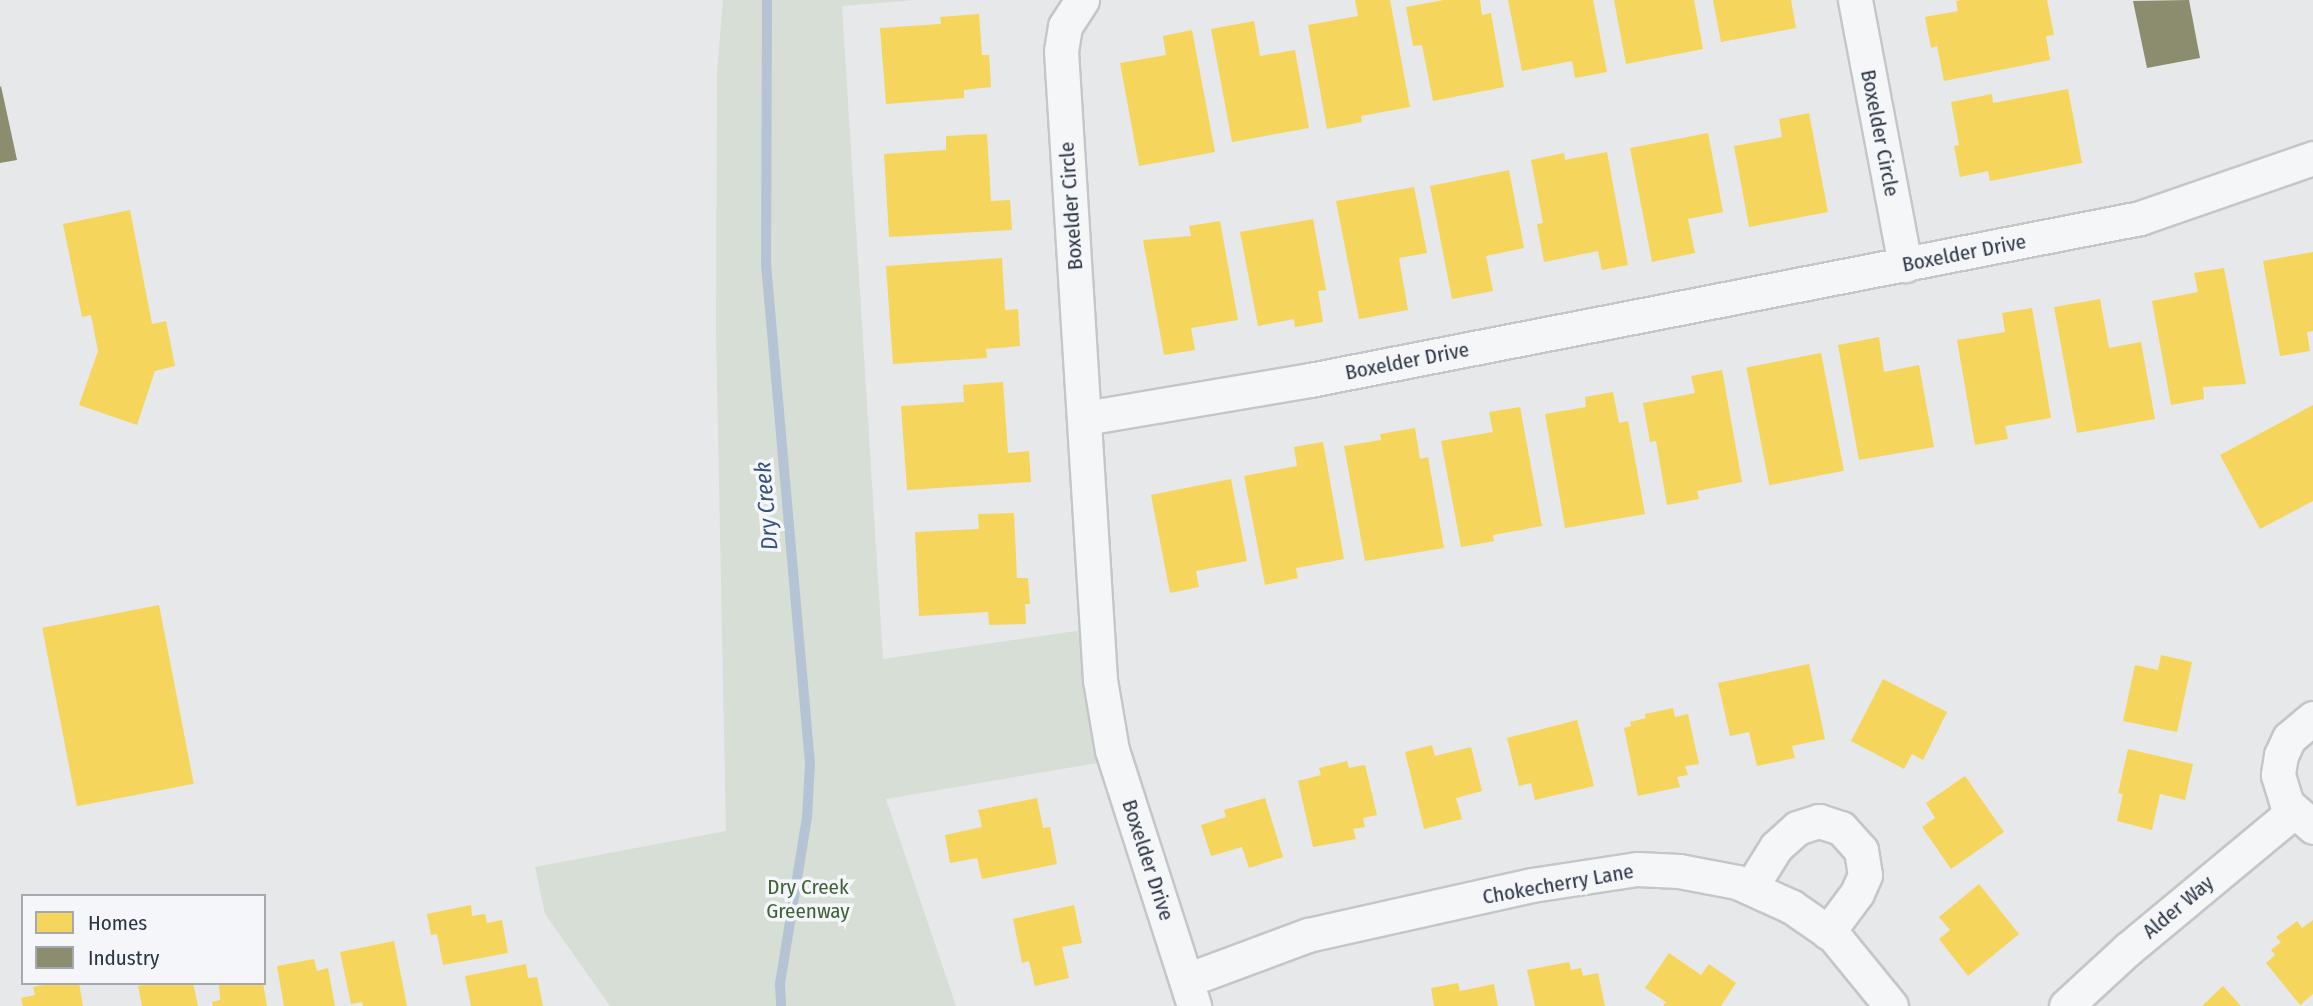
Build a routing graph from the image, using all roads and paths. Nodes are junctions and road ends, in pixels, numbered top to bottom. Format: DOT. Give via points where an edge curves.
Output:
graph roads {
  1 [pos="1082,0"];
  2 [pos="1855,0"];
  3 [pos="2313,158"];
  4 [pos="1905,265"];
  5 [pos="1085,418"];
  6 [pos="2313,718"];
  7 [pos="2303,819"];
  8 [pos="1751,887"];
  9 [pos="1828,932"];
  10 [pos="1190,993"];
  11 [pos="1891,1006"];
  12 [pos="2066,1006"];
  1 -- 5 [label="street, Boxelder Circle" via="1070,14 1060,44"];
  2 -- 4 [label="street, Boxelder Circle"];
  3 -- 4 [label="street, Boxelder Drive" via="2140,218"];
  4 -- 5 [label="street, Boxelder Drive"];
  5 -- 10 [label="street, Boxelder Drive" via="1096,628 1108,730"];
  6 -- 7 [label="street" via="2289,738 2281,755 2280,786"];
  7 -- 12 [label="street, Alder Way" via="2128,949"];
  8 -- 9 [label="street, Chokecherry Lane"];
  8 -- 9 [label="street" via="1776,847 1797,828 1819,821 1841,828 1861,850 1865,875"];
  8 -- 10 [label="street, Chokecherry Lane" via="1679,871 1613,871 1308,935"];
  9 -- 11 [label="street, Chokecherry Lane" via="1848,950"];
}
